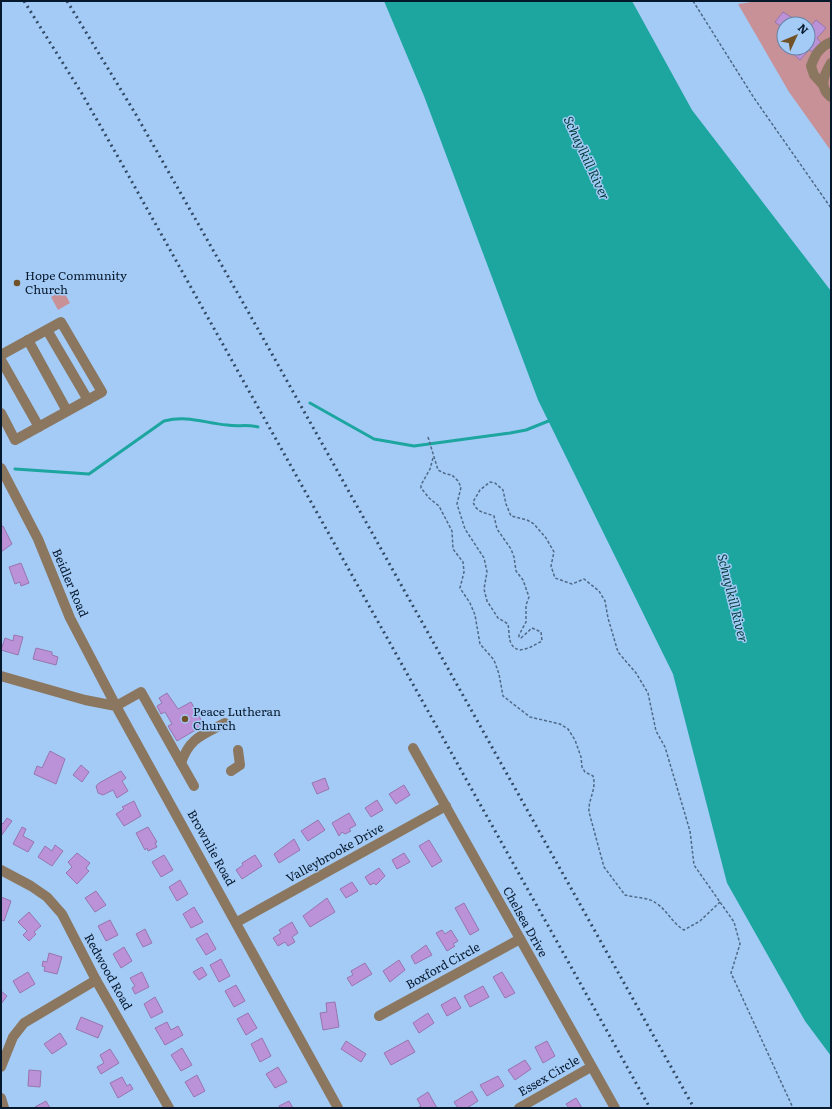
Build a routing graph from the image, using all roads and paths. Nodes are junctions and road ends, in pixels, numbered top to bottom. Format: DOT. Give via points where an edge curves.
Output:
graph roads {
  1 [pos="693,1"];
  2 [pos="831,42"];
  3 [pos="831,63"];
  4 [pos="823,85"];
  5 [pos="831,97"];
  6 [pos="831,208"];
  7 [pos="47,330"];
  8 [pos="28,340"];
  9 [pos="1,355"];
  10 [pos="1,360"];
  11 [pos="88,400"];
  12 [pos="68,411"];
  13 [pos="1,414"];
  14 [pos="39,427"];
  15 [pos="428,437"];
  16 [pos="434,458"];
  17 [pos="1,468"];
  18 [pos="1,676"];
  19 [pos="116,706"];
  20 [pos="225,723"];
  21 [pos="413,748"];
  22 [pos="238,750"];
  23 [pos="181,763"];
  24 [pos="231,772"];
  25 [pos="194,786"];
  26 [pos="446,806"];
  27 [pos="1,870"];
  28 [pos="721,902"];
  29 [pos="237,922"];
  30 [pos="520,939"];
  31 [pos="96,980"];
  32 [pos="379,1016"];
  33 [pos="1,1067"];
  34 [pos="591,1067"];
  35 [pos="1,1098"];
  36 [pos="4,1108"];
  37 [pos="169,1108"];
  38 [pos="338,1108"];
  39 [pos="519,1108"];
  40 [pos="615,1108"];
  41 [pos="793,1108"];
  1 -- 6 [label="path" via="754,98"];
  2 -- 4 [label="street" via="822,46 811,66 814,75"];
  3 -- 4 [label="street" via="824,74"];
  4 -- 5 [label="street" via="825,93"];
  7 -- 8 [label="street"];
  7 -- 11 [label="street"];
  7 -- 11 [label="street" via="61,322 102,392"];
  8 -- 9 [label="street"];
  8 -- 12 [label="street"];
  10 -- 14 [label="street"];
  11 -- 12 [label="street"];
  12 -- 14 [label="street"];
  13 -- 14 [label="street" via="15,440"];
  15 -- 16 [label="path"];
  16 -- 28 [label="path" via="421,488 439,506 452,531 453,549 463,562 464,572 460,588 475,615 480,644 494,660 503,696 530,717 560,724 568,729 575,740 584,772 593,776 595,782 588,805 604,867 625,896 656,903 674,924 684,930 700,921"];
  16 -- 28 [label="path" via="438,470 452,475 458,481 460,493 457,504 465,529 484,558 487,572 484,589 487,601 498,618 508,624 512,646 520,650 529,648 542,641 543,636 542,632 532,628 519,637 518,634 526,622 526,605 529,597 523,580 516,571 513,553 496,528 494,516 478,511 473,504 480,490 490,482 503,490 511,516 534,524 546,538 554,552 551,566 555,578 572,584 584,579 599,591 605,601 618,652 636,673 648,693 656,731 665,747 690,831 694,865"];
  17 -- 19 [label="street, Beidler Road" via="38,539 70,618"];
  18 -- 19 [label="street" via="85,700"];
  19 -- 23 [label="street" via="141,692"];
  19 -- 29 [label="street, Brownlie Road"];
  20 -- 23 [label="street" via="189,746"];
  21 -- 26 [label="street, Chelsea Drive"];
  22 -- 24 [label="street" via="240,765"];
  23 -- 25 [label="street"];
  26 -- 29 [label="street, Valleybrooke Drive"];
  26 -- 30 [label="street, Chelsea Drive"];
  27 -- 31 [label="street, Redwood Road" via="47,897 62,914"];
  28 -- 41 [label="path" via="734,922 740,944 731,973"];
  29 -- 38 [label="street, Brownlie Road"];
  30 -- 32 [label="street, Boxford Circle"];
  30 -- 34 [label="street, Chelsea Drive"];
  31 -- 33 [label="street" via="24,1024 13,1037"];
  31 -- 37 [label="street, Redwood Road"];
  34 -- 39 [label="street, Essex Circle"];
  34 -- 40 [label="street, Chelsea Drive"];
  35 -- 36 [label="street"];
}
